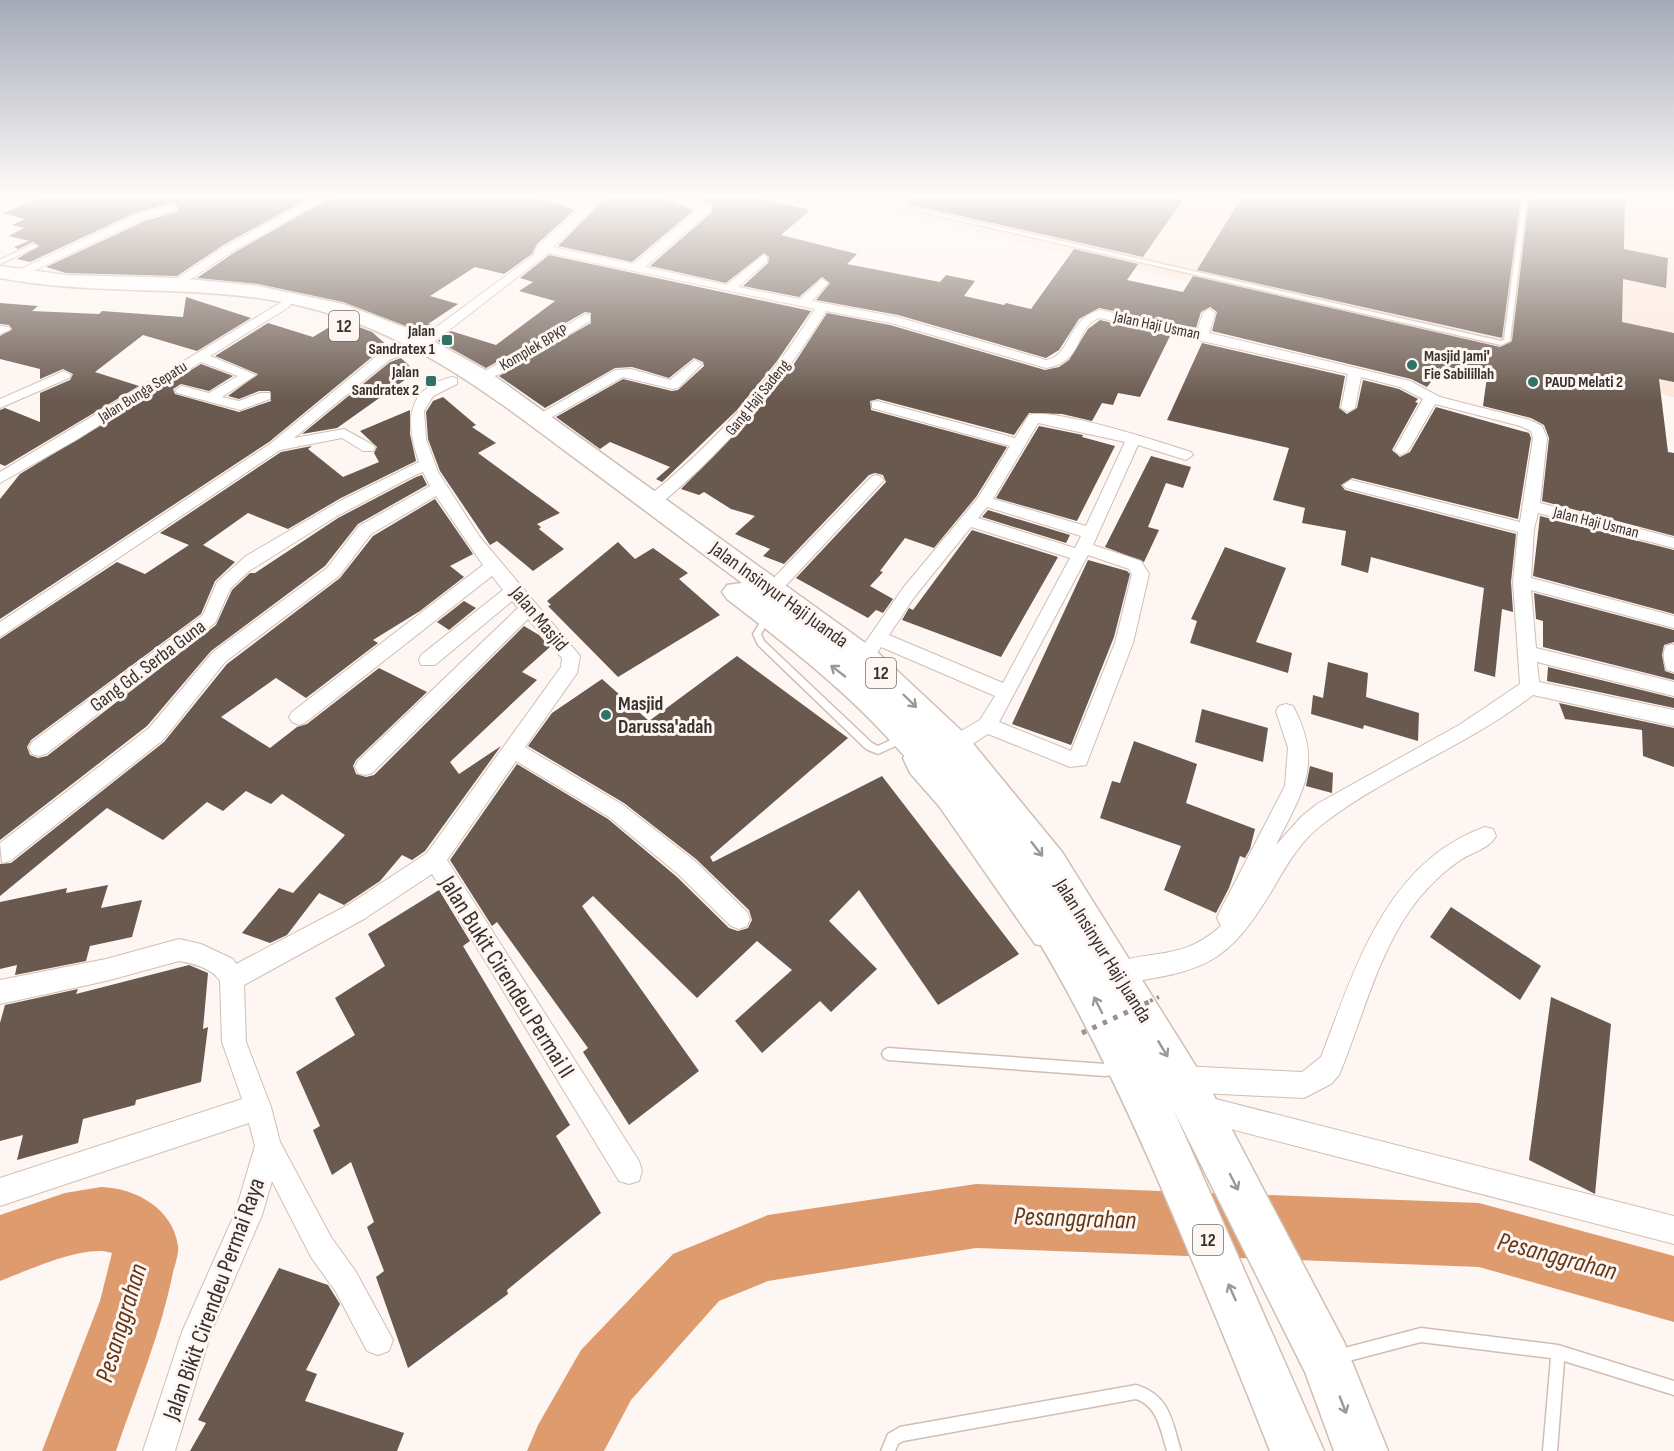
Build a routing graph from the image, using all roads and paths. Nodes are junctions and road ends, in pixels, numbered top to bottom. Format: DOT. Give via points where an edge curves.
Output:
graph roads {
  1 [pos="24,265"];
  2 [pos="204,265"];
  3 [pos="522,265"];
  4 [pos="618,265"];
  5 [pos="640,265"];
  6 [pos="757,265"];
  7 [pos="1157,265"];
  8 [pos="1517,265"];
  9 [pos="635,269"];
  10 [pos="4,273"];
  11 [pos="822,283"];
  12 [pos="175,284"];
  13 [pos="729,289"];
  14 [pos="803,303"];
  15 [pos="285,304"];
  16 [pos="823,306"];
  17 [pos="1209,313"];
  18 [pos="586,318"];
  19 [pos="1202,335"];
  20 [pos="415,343"];
  21 [pos="200,357"];
  22 [pos="695,364"];
  23 [pos="1355,372"];
  24 [pos="64,375"];
  25 [pos="467,379"];
  26 [pos="182,390"];
  27 [pos="265,396"];
  28 [pos="1431,398"];
  29 [pos="209,399"];
  30 [pos="0,404"];
  31 [pos="877,405"];
  32 [pos="1348,408"];
  33 [pos="538,419"];
  34 [pos="1134,439"];
  35 [pos="1017,443"];
  36 [pos="275,447"];
  37 [pos="368,448"];
  38 [pos="1401,451"];
  39 [pos="1186,455"];
  40 [pos="426,465"];
  41 [pos="0,478"];
  42 [pos="876,480"];
  43 [pos="1351,485"];
  44 [pos="439,487"];
  45 [pos="984,501"];
  46 [pos="652,502"];
  47 [pos="1532,506"];
  48 [pos="970,521"];
  49 [pos="1526,529"];
  50 [pos="1674,543"];
  51 [pos="1084,545"];
  52 [pos="494,565"];
  53 [pos="1522,582"];
  54 [pos="514,590"];
  55 [pos="770,603"];
  56 [pos="529,608"];
  57 [pos="1674,622"];
  58 [pos="0,631"];
  59 [pos="872,649"];
  60 [pos="1527,653"];
  61 [pos="428,660"];
  62 [pos="1530,687"];
  63 [pos="1674,689"];
  64 [pos="1007,693"];
  65 [pos="1286,711"];
  66 [pos="299,717"];
  67 [pos="1674,718"];
  68 [pos="987,725"];
  69 [pos="913,744"];
  70 [pos="954,745"];
  71 [pos="39,748"];
  72 [pos="512,749"];
  73 [pos="365,767"];
  74 [pos="1485,836"];
  75 [pos="2,855"];
  76 [pos="435,860"];
  77 [pos="739,919"];
  78 [pos="1045,946"];
  79 [pos="1213,947"];
  80 [pos="1118,974"];
  81 [pos="232,979"];
  82 [pos="0,992"];
  83 [pos="1159,997"];
  84 [pos="1082,1033"];
  85 [pos="888,1054"];
  86 [pos="1130,1068"];
  87 [pos="1181,1079"];
  88 [pos="258,1107"];
  89 [pos="1189,1123"];
  90 [pos="268,1146"];
  91 [pos="629,1171"];
  92 [pos="0,1192"];
  93 [pos="1674,1230"];
  94 [pos="378,1340"];
  95 [pos="1318,1346"];
  96 [pos="1558,1352"];
  97 [pos="1674,1388"];
  98 [pos="159,1451"];
  99 [pos="888,1451"];
  100 [pos="1174,1451"];
  101 [pos="1297,1451"];
  102 [pos="1361,1451"];
  103 [pos="1550,1451"];
  1 -- 10 [label="street"];
  2 -- 12 [label="street"];
  3 -- 20 [label="street"];
  4 -- 9 [label="street, Jalan Haji Usman"];
  5 -- 9 [label="street"];
  6 -- 13 [label="street"];
  7 -- 8 [label="lane" via="1501,343 1507,341"];
  9 -- 13 [label="street, Jalan Haji Usman"];
  10 -- 12 [label="highway, Jalan Insinyur Haji Juanda / 12" via="68,281"];
  10 -- 15 [label="highway, Jalan Insinyur Haji Juanda / 12" via="73,290 225,296"];
  11 -- 14 [label="street"];
  12 -- 20 [label="highway, Jalan Insinyur Haji Juanda / 12" via="282,294 312,301"];
  13 -- 14 [label="street, Jalan Haji Usman"];
  14 -- 16 [label="street, Jalan Haji Usman"];
  15 -- 20 [label="highway, Jalan Insinyur Haji Juanda / 12"];
  15 -- 21 [label="street, Jalan Bunga Sepatu"];
  16 -- 19 [label="street, Jalan Haji Usman" via="893,320 1050,364 1063,359 1094,314"];
  16 -- 46 [label="street, Gang Haji Sadeng" via="802,343 742,421"];
  17 -- 19 [label="street"];
  18 -- 25 [label="street, Komplek BPKP" via="525,355"];
  19 -- 23 [label="street, Jalan Haji Usman"];
  20 -- 25 [label="highway, Jalan Insinyur Haji Juanda / 12"];
  20 -- 36 [label="street" via="384,357"];
  21 -- 29 [label="street" via="249,375"];
  21 -- 41 [label="street, Jalan Bunga Sepatu"];
  22 -- 33 [label="street" via="673,386 620,373"];
  23 -- 28 [label="street, Jalan Haji Usman" via="1405,384"];
  23 -- 32 [label="street"];
  24 -- 30 [label="street"];
  25 -- 33 [label="highway, Jalan Insinyur Haji Juanda / 12"];
  25 -- 40 [label="street, Jalan Masjid" via="428,393 417,411 418,441"];
  25 -- 55 [label="highway, Jalan Insinyur Haji Juanda / 12" via="615,499"];
  26 -- 29 [label="street"];
  27 -- 29 [label="street" via="240,406"];
  28 -- 38 [label="street"];
  28 -- 47 [label="street, Jalan Haji Usman" via="1537,429 1540,438"];
  31 -- 35 [label="street"];
  33 -- 46 [label="highway, Jalan Insinyur Haji Juanda / 12"];
  34 -- 35 [label="street" via="1038,417 1030,421"];
  34 -- 39 [label="street"];
  34 -- 51 [label="street"];
  35 -- 45 [label="street"];
  36 -- 37 [label="street" via="344,433"];
  36 -- 58 [label="street"];
  40 -- 44 [label="street, Jalan Masjid"];
  40 -- 71 [label="street, Gang Gd. Serba Guna" via="359,497 249,562 219,591 209,619"];
  42 -- 55 [label="street"];
  43 -- 49 [label="street"];
  44 -- 52 [label="street, Jalan Masjid"];
  44 -- 75 [label="street" via="365,530 333,573 219,657 156,735"];
  45 -- 48 [label="street"];
  45 -- 51 [label="street"];
  46 -- 55 [label="highway, Jalan Insinyur Haji Juanda / 12"];
  47 -- 49 [label="street"];
  47 -- 50 [label="street, Jalan Haji Usman"];
  48 -- 51 [label="street"];
  48 -- 59 [label="street" via="909,592"];
  49 -- 53 [label="street"];
  51 -- 64 [label="street"];
  51 -- 68 [label="street" via="1135,565 1142,574 1124,644 1079,759 1070,759"];
  52 -- 54 [label="street, Jalan Masjid"];
  52 -- 66 [label="street"];
  53 -- 57 [label="street"];
  53 -- 60 [label="street"];
  54 -- 56 [label="street, Jalan Masjid"];
  54 -- 61 [label="street"];
  55 -- 59 [label="highway, Jalan Insinyur Haji Juanda / 12"];
  55 -- 69 [label="highway, Jalan Insinyur Haji Juanda / 12"];
  56 -- 72 [label="street, Jalan Masjid" via="572,660"];
  56 -- 73 [label="street"];
  59 -- 64 [label="street"];
  59 -- 70 [label="highway, Jalan Insinyur Haji Juanda / 12, one-way"];
  60 -- 62 [label="street"];
  60 -- 63 [label="street"];
  62 -- 67 [label="street"];
  62 -- 79 [label="street" via="1508,705 1309,822 1238,922"];
  64 -- 68 [label="street"];
  65 -- 79 [label="street" via="1298,741 1295,786"];
  68 -- 70 [label="street"];
  69 -- 78 [label="lane" via="908,758 913,770 942,803"];
  86 -- 69 [label="highway, Jalan Insinyur Haji Juanda / 12, one-way" via="1026,882"];
  70 -- 80 [label="highway, Jalan Insinyur Haji Juanda / 12, one-way" via="1049,864"];
  72 -- 76 [label="street, Jalan Masjid"];
  72 -- 77 [label="street" via="616,811 687,868"];
  74 -- 87 [label="street" via="1441,860 1403,898 1389,921 1330,1066 1322,1075 1304,1085"];
  76 -- 81 [label="street, Jalan Bukit Cirendeu Permai II" via="356,912"];
  76 -- 91 [label="street, Jalan Bukit Cirendeu Permai II"];
  79 -- 80 [label="street" via="1194,958"];
  80 -- 87 [label="highway, Jalan Insinyur Haji Juanda / 12, one-way"];
  81 -- 82 [label="street" via="215,961 179,950"];
  81 -- 88 [label="street" via="234,1042"];
  83 -- 84 [label="path, bridge"];
  85 -- 86 [label="lane" via="1105,1070"];
  86 -- 89 [label="highway, Jalan Insinyur Haji Juanda / 12"];
  87 -- 89 [label="highway, Jalan Insinyur Haji Juanda / 12"];
  88 -- 90 [label="street"];
  88 -- 92 [label="street"];
  89 -- 93 [label="street" via="1324,1143 1570,1200"];
  89 -- 95 [label="highway, Jalan Insinyur Haji Juanda / 12, one-way"];
  101 -- 89 [label="highway, Jalan Insinyur Haji Juanda / 12, one-way" via="1256,1346"];
  90 -- 94 [label="street" via="321,1247 346,1282"];
  90 -- 98 [label="street, Jalan Bikit Cirendeu Permai Raya" via="248,1215 197,1332"];
  95 -- 96 [label="lane" via="1421,1335"];
  95 -- 102 [label="highway, Jalan Insinyur Haji Juanda / 12, one-way"];
  96 -- 97 [label="lane"];
  96 -- 103 [label="lane"];
  99 -- 100 [label="lane" via="900,1434 1136,1392 1156,1403"];
}
